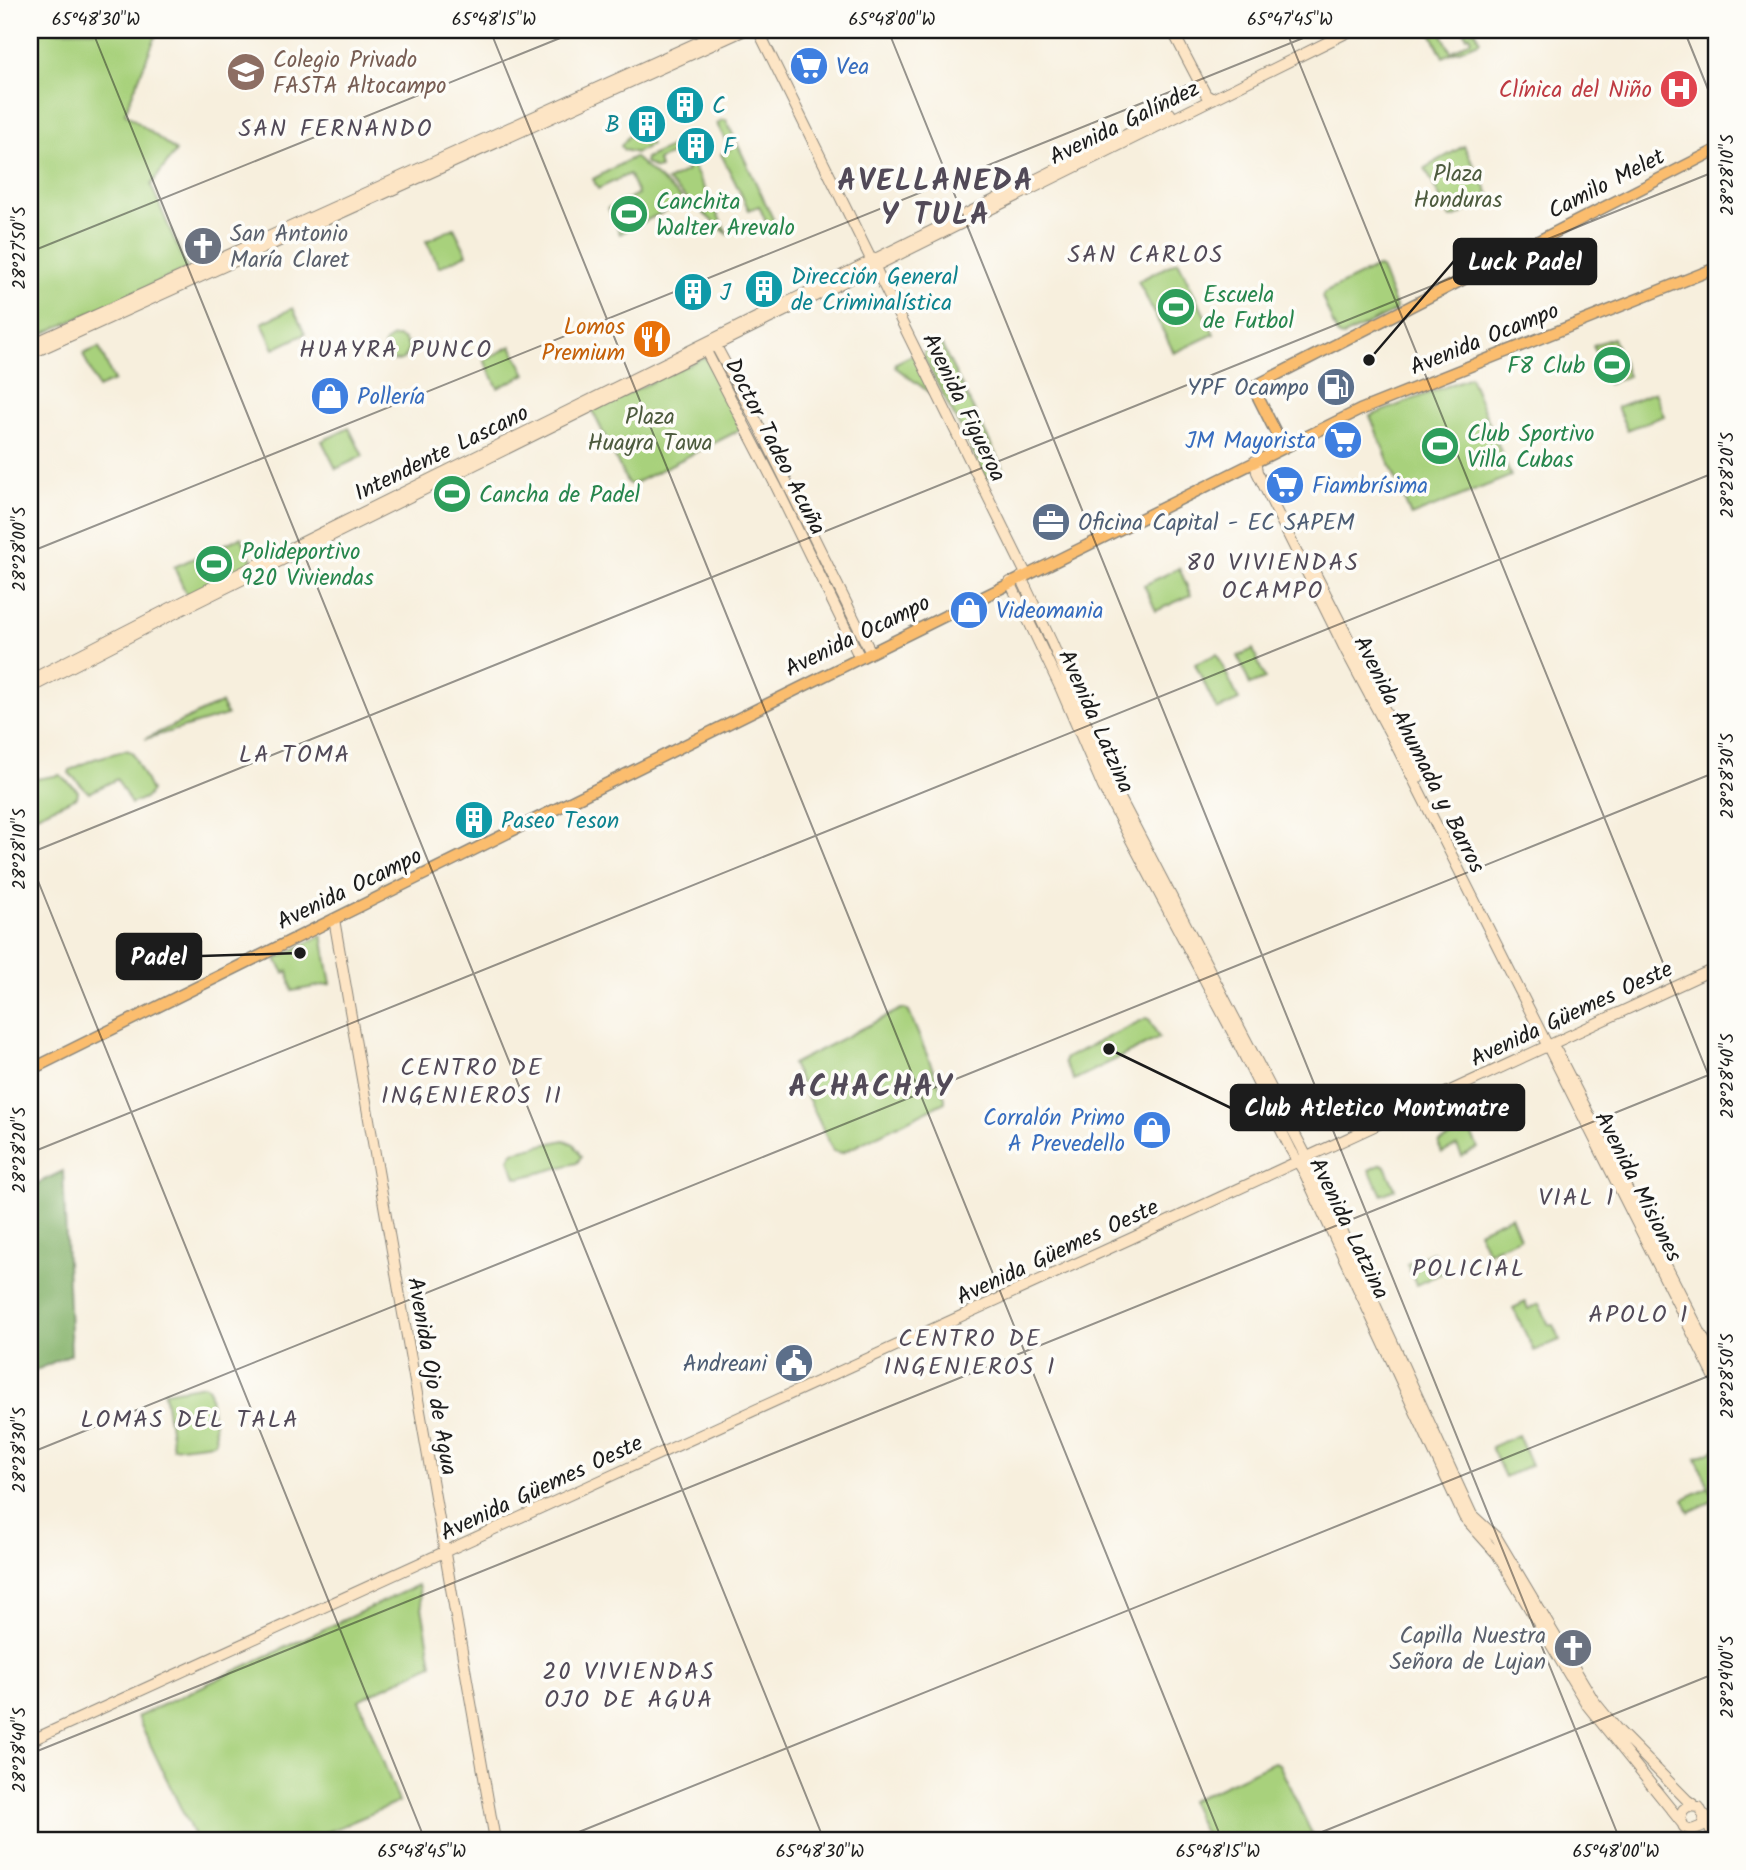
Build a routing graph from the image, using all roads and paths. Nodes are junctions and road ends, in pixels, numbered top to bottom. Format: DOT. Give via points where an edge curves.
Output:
graph roads {
  1 [pos="725,30"];
  2 [pos="745,30"];
  3 [pos="758,30"];
  4 [pos="1172,30"];
  5 [pos="1179,30"];
  6 [pos="1338,30"];
  7 [pos="1352,30"];
  8 [pos="1210,96"];
  9 [pos="1716,150"];
  10 [pos="873,265"];
  11 [pos="1716,268"];
  12 [pos="30,345"];
  13 [pos="710,346"];
  14 [pos="30,355"];
  15 [pos="1283,447"];
  16 [pos="1255,461"];
  17 [pos="1019,578"];
  18 [pos="865,654"];
  19 [pos="30,680"];
  20 [pos="30,688"];
  21 [pos="334,919"];
  22 [pos="1716,968"];
  23 [pos="1549,1045"];
  24 [pos="30,1070"];
  25 [pos="1302,1159"];
  26 [pos="1716,1363"];
  27 [pos="1716,1380"];
  28 [pos="444,1553"];
  29 [pos="30,1741"];
  30 [pos="1694,1805"];
  31 [pos="1705,1815"];
  32 [pos="1684,1826"];
  33 [pos="495,1840"];
  34 [pos="1691,1840"];
  35 [pos="1716,1840"];
  1 -- 12 [label="main road"];
  2 -- 14 [label="main road"];
  3 -- 10 [label="main road, Avenida Figueroa"];
  4 -- 8 [label="main road"];
  5 -- 8 [label="main road"];
  6 -- 8 [label="main road, Avenida Galíndez"];
  7 -- 8 [label="main road, Avenida Galíndez"];
  8 -- 10 [label="main road, Avenida Galíndez"];
  9 -- 15 [label="main road, Camilo Melet" via="1253,387"];
  10 -- 13 [label="main road, Intendente Lascano"];
  10 -- 17 [label="main road, Avenida Figueroa"];
  11 -- 15 [label="main road, Avenida Ocampo" via="1360,410"];
  13 -- 18 [label="main road, Doctor Tadeo Acuña"];
  13 -- 19 [label="main road, Intendente Lascano"];
  13 -- 20 [label="main road, Intendente Lascano"];
  15 -- 16 [label="main road, Avenida Ocampo"];
  16 -- 17 [label="main road, Avenida Ocampo"];
  16 -- 23 [label="main road, Avenida Ahumada y Barros" via="1401,740"];
  17 -- 18 [label="main road, Avenida Ocampo"];
  17 -- 25 [label="main road, Avenida Latzina" via="1103,787"];
  18 -- 21 [label="main road, Avenida Ocampo"];
  21 -- 24 [label="main road, Avenida Ocampo"];
  21 -- 28 [label="main road, Avenida Ojo de Agua"];
  22 -- 23 [label="main road, Avenida Güemes Oeste"];
  23 -- 25 [label="main road, Avenida Güemes Oeste"];
  23 -- 26 [label="main road, Avenida Misiones"];
  23 -- 27 [label="main road, Avenida Misiones"];
  25 -- 28 [label="main road, Avenida Güemes Oeste"];
  25 -- 30 [label="main road, Avenida Latzina" via="1472,1515 1497,1538 1594,1701"];
  25 -- 32 [label="main road, Avenida Latzina" via="1464,1517 1497,1554 1587,1706"];
  28 -- 29 [label="main road, Avenida Güemes Oeste"];
  28 -- 33 [label="main road, Avenida Ojo de Agua"];
  30 -- 31 [label="main road"];
  30 -- 32 [label="main road" via="1682,1811"];
  31 -- 32 [label="main road" via="1700,1827"];
  31 -- 35 [label="main road"];
  32 -- 34 [label="main road, Avenida Latzina"];
}
